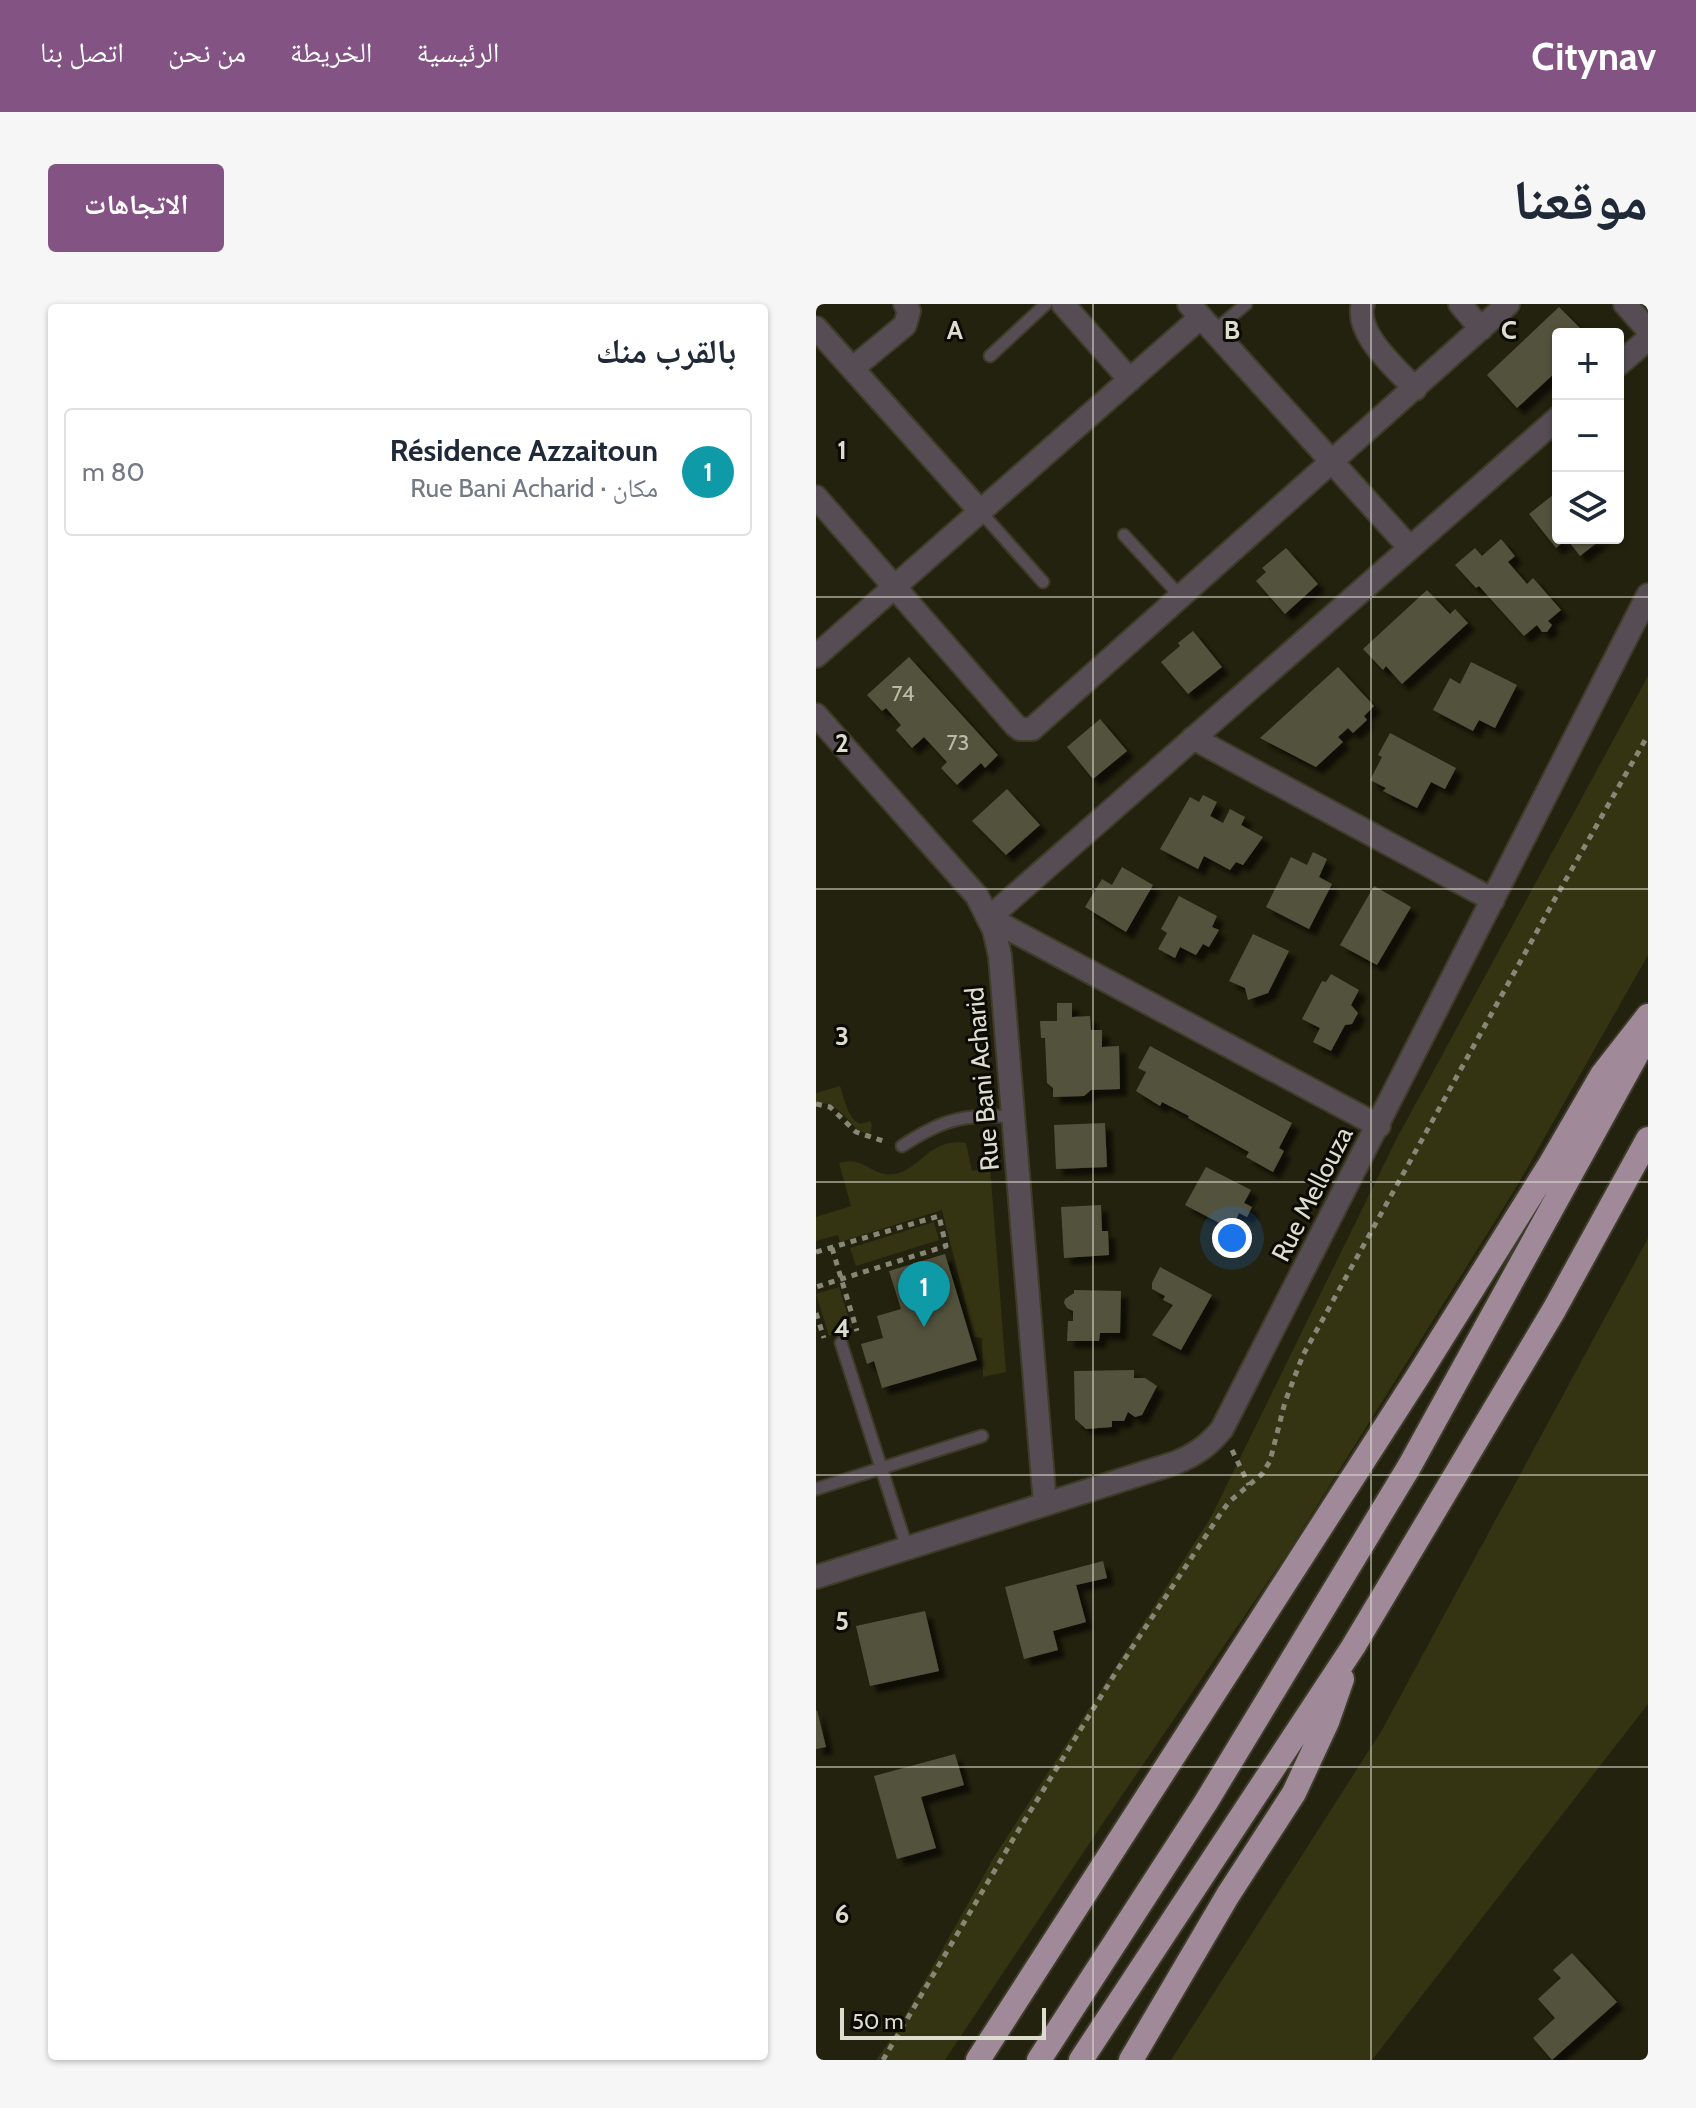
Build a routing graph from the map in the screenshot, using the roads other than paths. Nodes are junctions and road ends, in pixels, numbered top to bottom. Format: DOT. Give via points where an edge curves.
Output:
graph roads {
  1 [pos="905,304"];
  2 [pos="1046,304"];
  3 [pos="1246,304"];
  4 [pos="1363,304"];
  5 [pos="1460,304"];
  6 [pos="1508,304"];
  7 [pos="1625,304"];
  8 [pos="1069,306"];
  9 [pos="1202,317"];
  10 [pos="816,328"];
  11 [pos="1481,329"];
  12 [pos="1648,330"];
  13 [pos="1648,339"];
  14 [pos="990,356"];
  15 [pos="1624,360"];
  16 [pos="853,368"];
  17 [pos="1130,380"];
  18 [pos="1415,389"];
  19 [pos="1552,423"];
  20 [pos="1334,462"];
  21 [pos="816,497"];
  22 [pos="980,511"];
  23 [pos="1124,535"];
  24 [pos="1410,548"];
  25 [pos="1043,582"];
  26 [pos="894,587"];
  27 [pos="1648,595"];
  28 [pos="1182,598"];
  29 [pos="816,656"];
  30 [pos="816,715"];
  31 [pos="1193,738"];
  32 [pos="1493,900"];
  33 [pos="989,918"];
  34 [pos="1648,1016"];
  35 [pos="1648,1034"];
  36 [pos="1013,1116"];
  37 [pos="1379,1126"];
  38 [pos="1648,1139"];
  39 [pos="902,1146"];
  40 [pos="841,1343"];
  41 [pos="982,1436"];
  42 [pos="881,1468"];
  43 [pos="816,1489"];
  44 [pos="1045,1504"];
  45 [pos="907,1548"];
  46 [pos="816,1577"];
  47 [pos="1353,1647"];
  48 [pos="978,2060"];
  49 [pos="1039,2060"];
  50 [pos="1081,2060"];
  51 [pos="1131,2060"];
  1 -- 16 [label="street" via="905,325"];
  2 -- 14 [label="lane"];
  3 -- 9 [label="lane"];
  4 -- 18 [label="street" via="1367,333"];
  5 -- 11 [label="street"];
  6 -- 11 [label="street"];
  7 -- 12 [label="street"];
  8 -- 17 [label="street"];
  9 -- 17 [label="street"];
  9 -- 20 [label="street"];
  10 -- 16 [label="street"];
  11 -- 18 [label="street"];
  13 -- 15 [label="street"];
  16 -- 22 [label="street"];
  17 -- 22 [label="street"];
  18 -- 20 [label="street"];
  19 -- 24 [label="street"];
  20 -- 24 [label="street"];
  20 -- 28 [label="street"];
  21 -- 26 [label="street"];
  22 -- 25 [label="lane"];
  22 -- 26 [label="street"];
  23 -- 28 [label="lane"];
  24 -- 31 [label="street"];
  26 -- 28 [label="street" via="1015,725 1026,730"];
  26 -- 29 [label="street"];
  27 -- 32 [label="street, Rue Mellouza"];
  30 -- 33 [label="street, Rue Bani Acharid" via="977,896"];
  31 -- 32 [label="street"];
  31 -- 33 [label="street"];
  32 -- 37 [label="street, Rue Mellouza"];
  33 -- 36 [label="street, Rue Bani Acharid" via="1000,956"];
  33 -- 37 [label="street"];
  34 -- 48 [label="highway" via="1602,1075 1402,1402"];
  35 -- 49 [label="highway" via="1409,1467 1206,1802"];
  36 -- 39 [label="lane" via="966,1116"];
  36 -- 44 [label="street, Rue Bani Acharid"];
  37 -- 44 [label="street, Rue Mellouza" via="1212,1441 1188,1458"];
  38 -- 47 [label="highway" via="1554,1310"];
  40 -- 42 [label="lane"];
  41 -- 42 [label="lane"];
  42 -- 43 [label="lane"];
  42 -- 45 [label="lane"];
  44 -- 45 [label="street, Rue Mellouza"];
  45 -- 46 [label="street, Rue Mellouza"];
  47 -- 50 [label="highway"];
  47 -- 51 [label="highway" via="1294,1793"];
}
